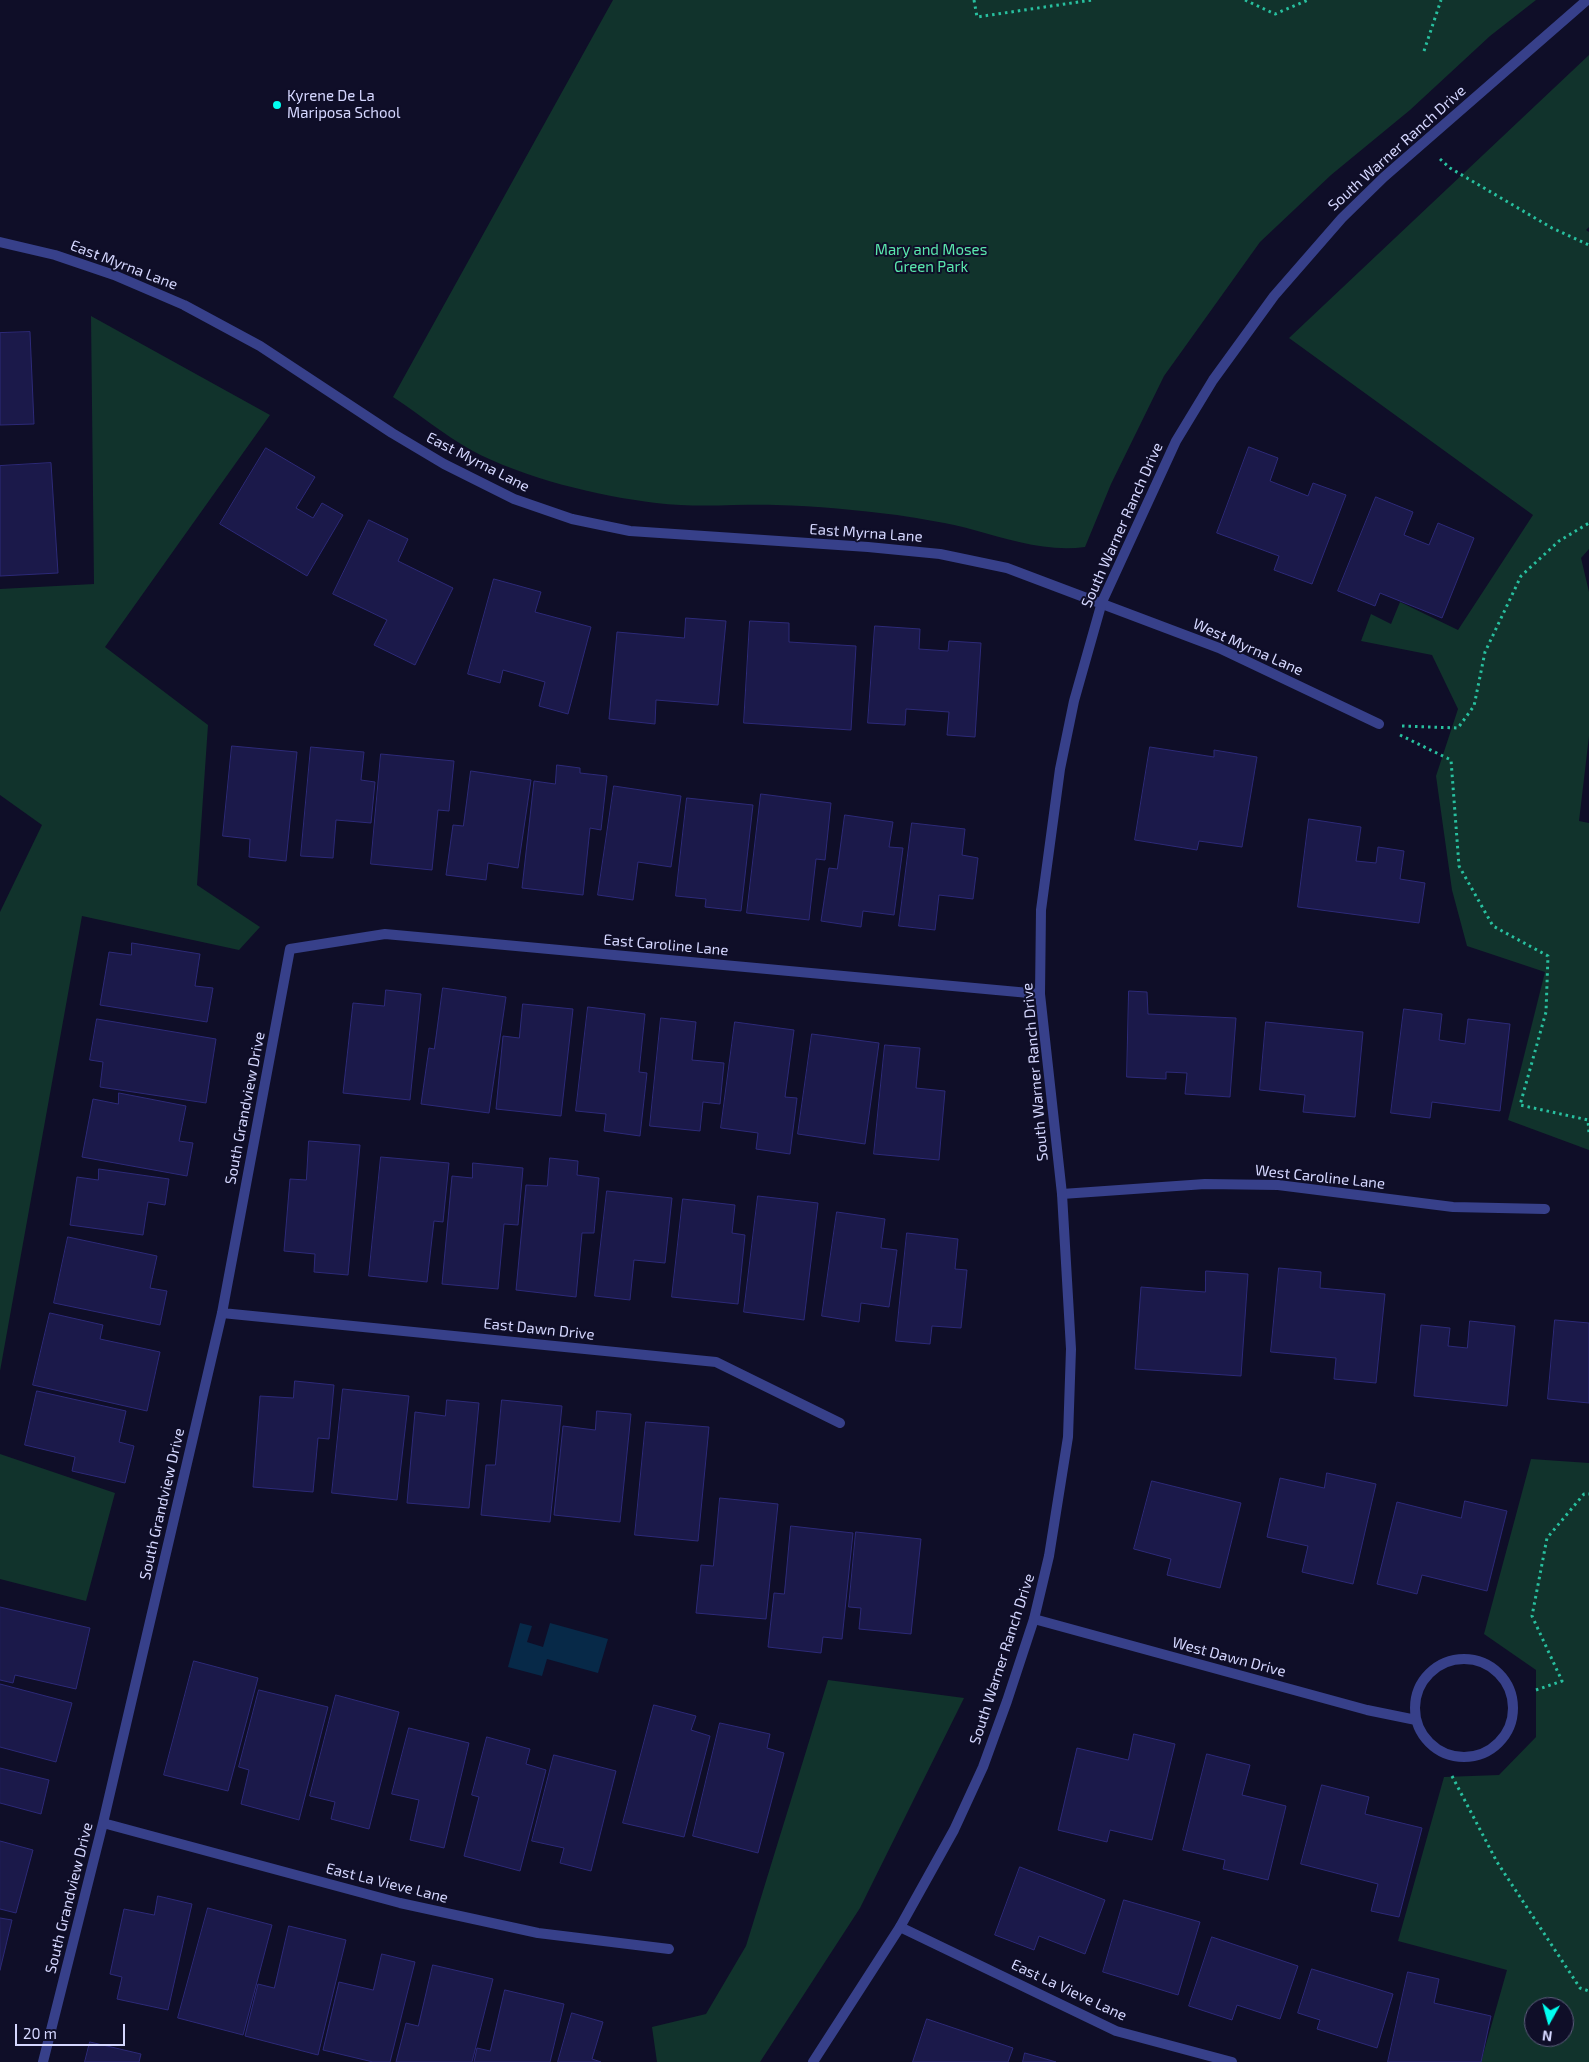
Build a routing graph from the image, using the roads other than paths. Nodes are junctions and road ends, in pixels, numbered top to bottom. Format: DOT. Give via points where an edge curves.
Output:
graph roads {
  1 [pos="1587,0"];
  2 [pos="0,242"];
  3 [pos="1102,602"];
  4 [pos="1379,724"];
  5 [pos="290,949"];
  6 [pos="1040,994"];
  7 [pos="1062,1194"];
  8 [pos="1546,1209"];
  9 [pos="222,1313"];
  10 [pos="840,1423"];
  11 [pos="1034,1619"];
  12 [pos="1416,1720"];
  13 [pos="103,1823"];
  14 [pos="900,1927"];
  15 [pos="669,1949"];
  16 [pos="44,2062"];
  17 [pos="813,2062"];
  18 [pos="1232,2062"];
  1 -- 3 [label="street, South Warner Ranch Drive" via="1349,211 1274,296 1213,380 1176,441"];
  2 -- 3 [label="street, East Myrna Lane" via="55,255 114,275 184,305 260,346 444,464 514,499 572,519 630,531 940,554 1007,568"];
  3 -- 4 [label="street, West Myrna Lane" via="1219,648"];
  3 -- 6 [label="street, South Warner Ranch Drive" via="1074,701 1060,769 1041,910"];
  5 -- 6 [label="street, East Caroline Lane" via="385,934"];
  5 -- 9 [label="street, South Grandview Drive"];
  6 -- 7 [label="street, South Warner Ranch Drive"];
  7 -- 8 [label="street, West Caroline Lane" via="1205,1184 1278,1185 1453,1206"];
  7 -- 11 [label="street, South Warner Ranch Drive" via="1071,1349 1068,1436 1049,1556"];
  9 -- 10 [label="street, East Dawn Drive" via="716,1362"];
  9 -- 13 [label="street, South Grandview Drive"];
  11 -- 12 [label="street, West Dawn Drive" via="1368,1710"];
  11 -- 14 [label="street, South Warner Ranch Drive" via="983,1767 954,1830"];
  12 -- 12 [label="street" via="1416,1697 1423,1682 1452,1660 1477,1661 1497,1672 1509,1688 1514,1705 1508,1731 1499,1743 1485,1753 1472,1756 1454,1756 1435,1748 1423,1736"];
  13 -- 15 [label="street, East La Vieve Lane" via="400,1903 538,1933"];
  13 -- 16 [label="street, South Grandview Drive"];
  14 -- 17 [label="street, South Warner Ranch Drive"];
  14 -- 18 [label="street, East La Vieve Lane" via="1116,2031"];
}
